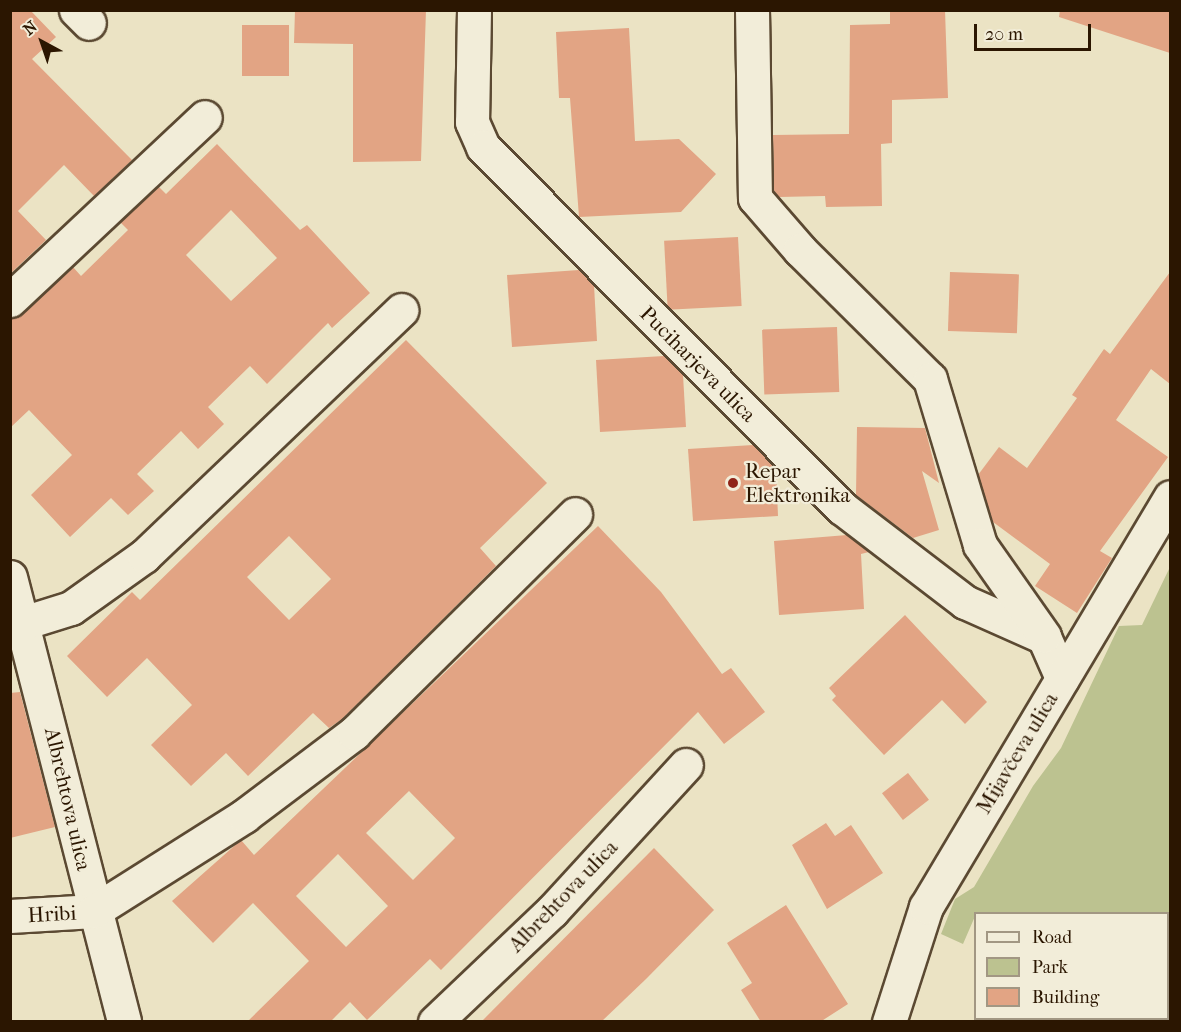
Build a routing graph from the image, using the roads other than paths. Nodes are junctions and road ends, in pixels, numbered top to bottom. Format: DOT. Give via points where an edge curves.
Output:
graph roads {
  1 [pos="474,10"];
  2 [pos="752,10"];
  3 [pos="205,117"];
  4 [pos="10,300"];
  5 [pos="401,310"];
  6 [pos="575,514"];
  7 [pos="1165,516"];
  8 [pos="10,577"];
  9 [pos="26,622"];
  10 [pos="1044,637"];
  11 [pos="1062,678"];
  12 [pos="686,765"];
  13 [pos="94,911"];
  14 [pos="10,916"];
  15 [pos="124,1022"];
  16 [pos="435,1022"];
  17 [pos="889,1022"];
  1 -- 10 [label="street, Puciharjeva ulica" via="472,122 483,147 842,508 965,602"];
  2 -- 10 [label="street" via="755,198 800,250 930,379 980,545"];
  3 -- 4 [label="street"];
  5 -- 9 [label="street" via="144,556 70,608"];
  6 -- 13 [label="street" via="354,734 244,816"];
  7 -- 11 [label="street, Mijavčeva ulica"];
  8 -- 9 [label="street, Albrehtova ulica"];
  9 -- 13 [label="street, Albrehtova ulica"];
  10 -- 11 [label="street"];
  11 -- 17 [label="street, Mijavčeva ulica" via="926,907"];
  12 -- 16 [label="street, Albrehtova ulica" via="552,911"];
  13 -- 14 [label="street, Hribi"];
  13 -- 15 [label="street, Albrehtova ulica"];
}
